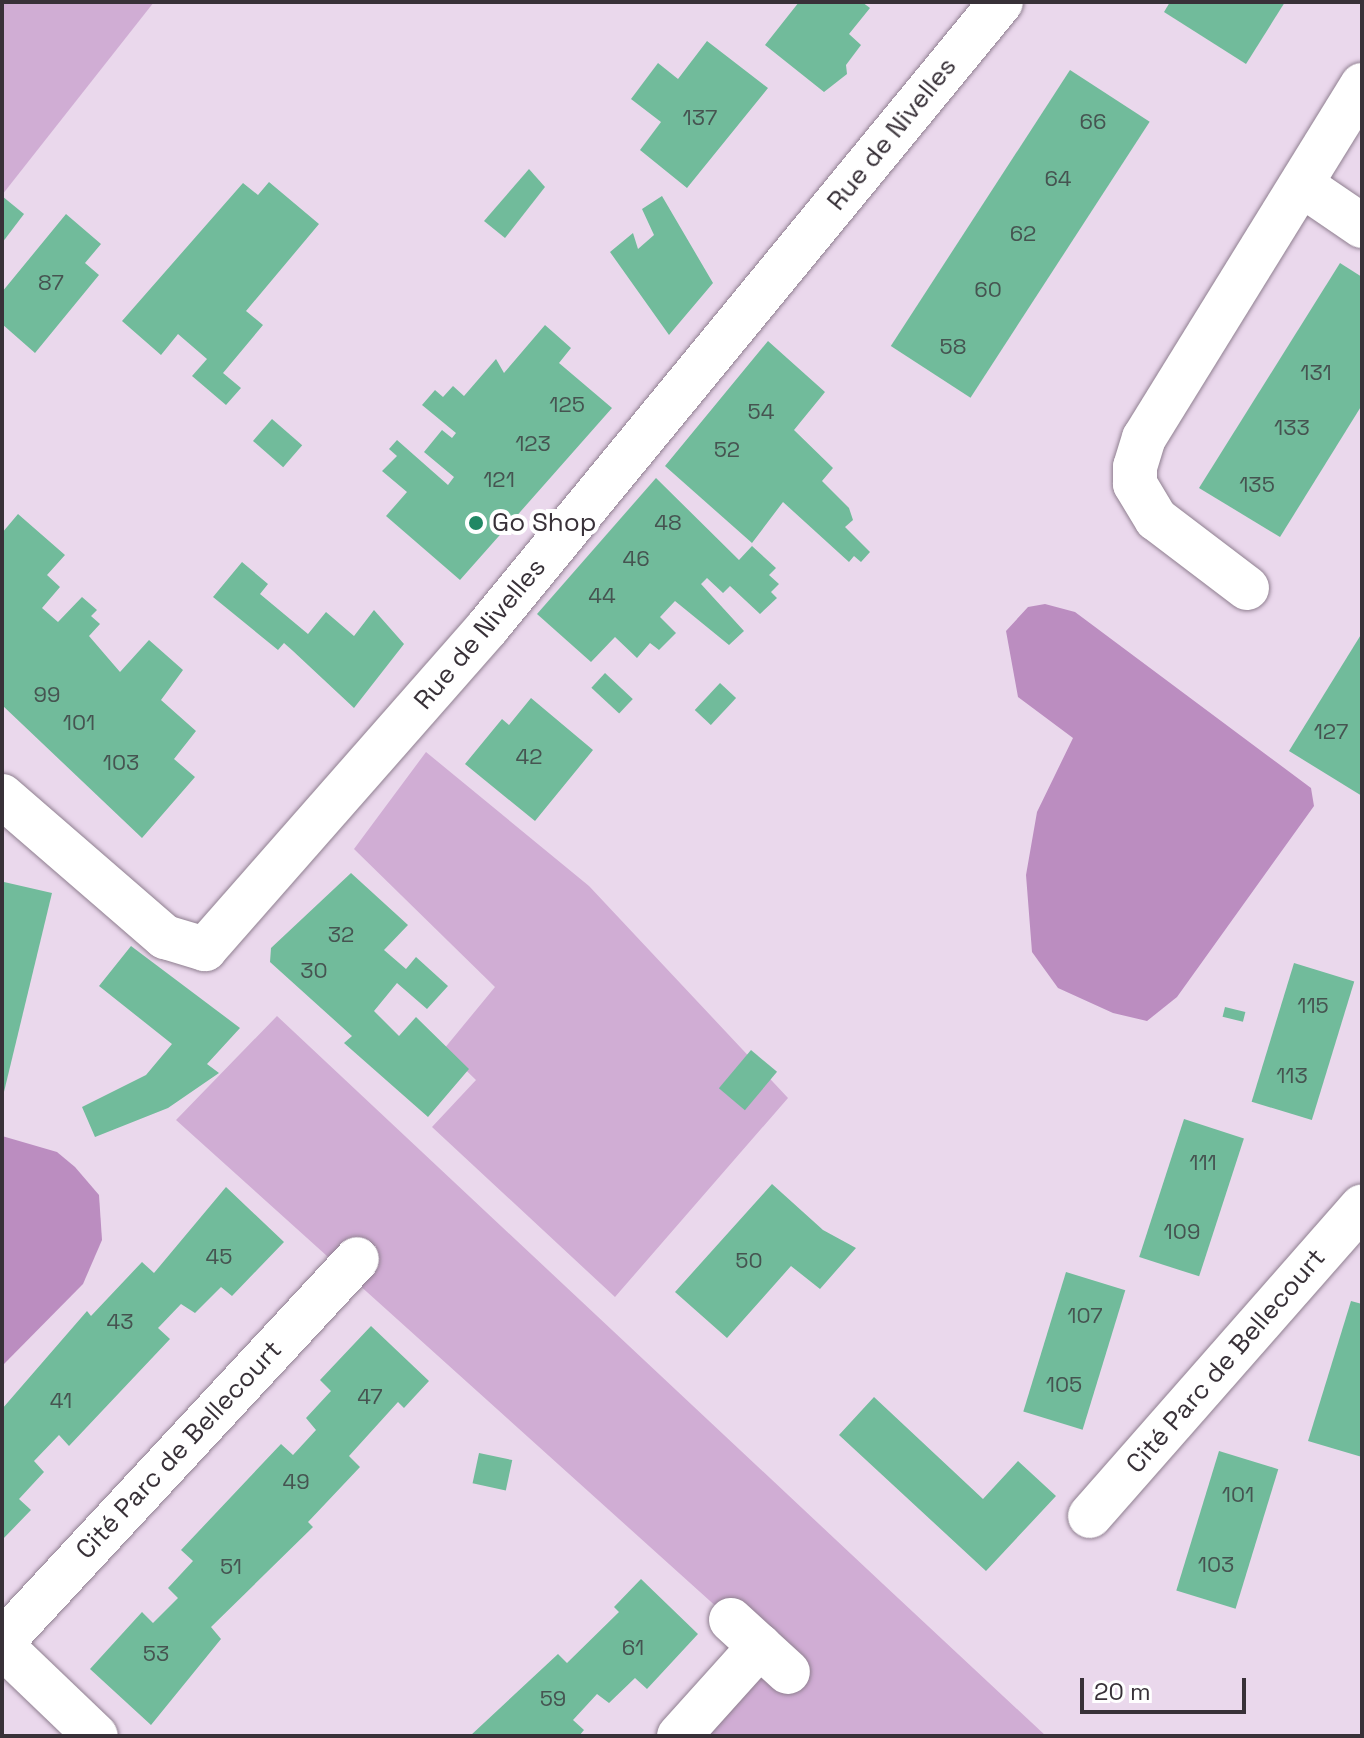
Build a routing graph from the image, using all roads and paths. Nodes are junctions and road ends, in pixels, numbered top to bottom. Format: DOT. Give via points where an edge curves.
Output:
graph roads {
  1 [pos="1001,2"];
  2 [pos="1362,85"];
  3 [pos="1302,185"];
  4 [pos="1362,226"];
  5 [pos="1247,588"];
  6 [pos="2,796"];
  7 [pos="1362,1206"];
  8 [pos="356,1258"];
  9 [pos="1090,1516"];
  10 [pos="2,1644"];
  11 [pos="760,1646"];
  12 [pos="96,1736"];
  13 [pos="679,1736"];
  1 -- 6 [label="street, Rue de Nivelles" via="487,628 205,949 165,937"];
  2 -- 3 [label="street"];
  3 -- 4 [label="street"];
  3 -- 5 [label="street" via="1144,438 1135,467 1135,484 1156,519"];
  7 -- 9 [label="street, Cité Parc de Bellecourt"];
  8 -- 10 [label="street, Cité Parc de Bellecourt"];
  10 -- 12 [label="street, Cité Parc de Bellecourt"];
  11 -- 13 [label="street"];
}
